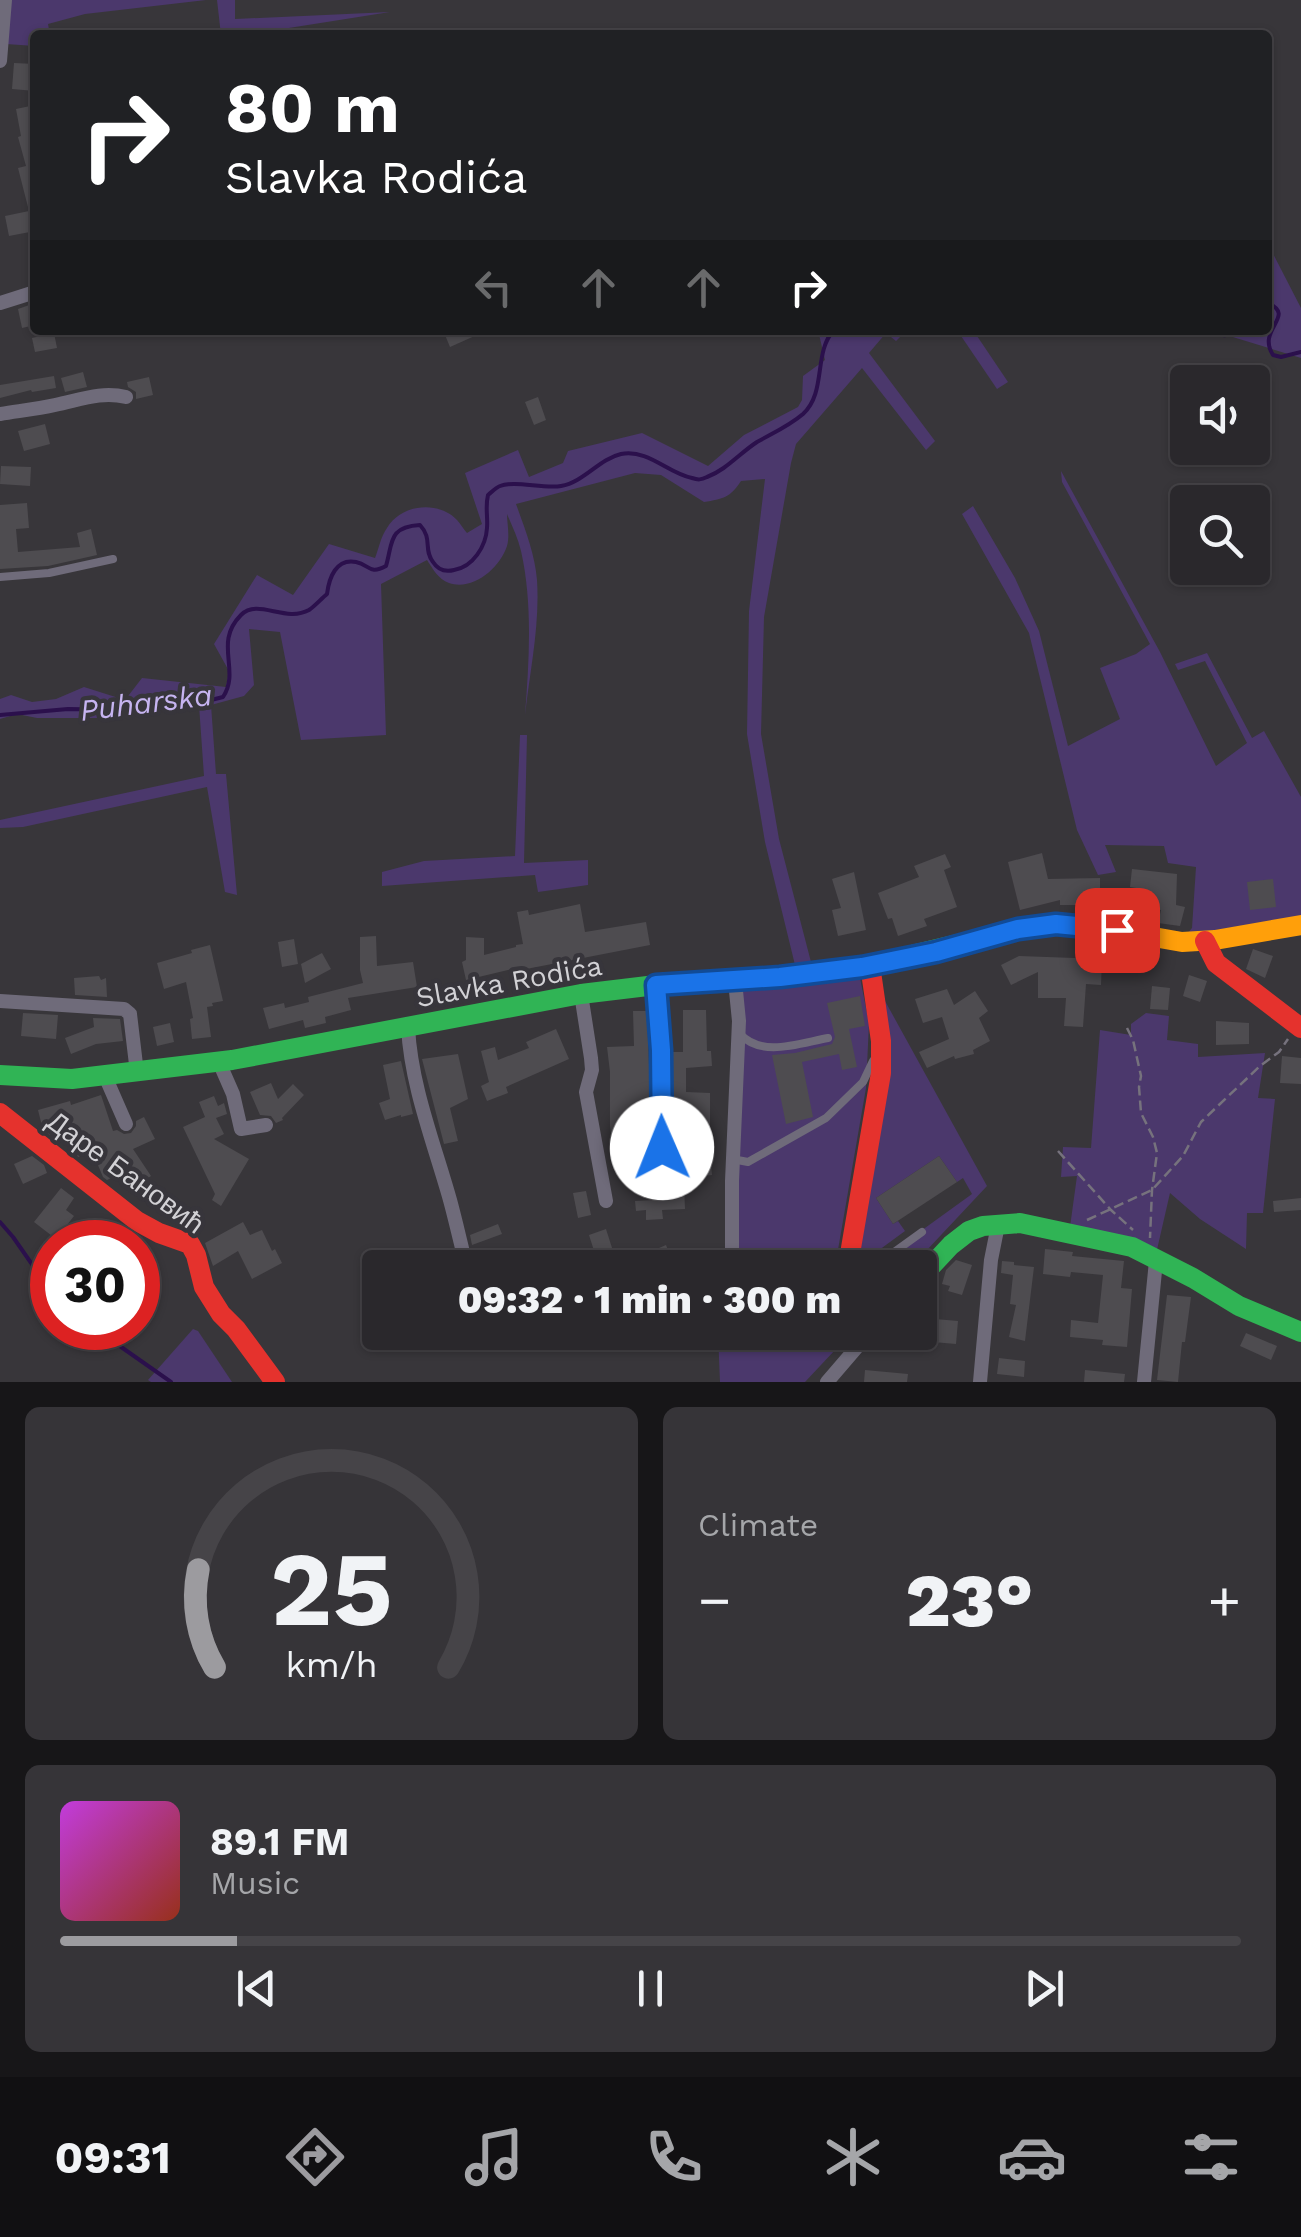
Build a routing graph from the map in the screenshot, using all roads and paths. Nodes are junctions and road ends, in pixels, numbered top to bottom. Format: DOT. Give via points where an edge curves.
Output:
graph roads {
  1 [pos="5,0"];
  2 [pos="0,62"];
  3 [pos="30,293"];
  4 [pos="0,302"];
  5 [pos="126,397"];
  6 [pos="0,414"];
  7 [pos="114,560"];
  8 [pos="0,578"];
  9 [pos="1301,925"];
  10 [pos="1205,941"];
  11 [pos="870,966"];
  12 [pos="735,981"];
  13 [pos="656,985"];
  14 [pos="580,994"];
  15 [pos="0,1001"];
  16 [pos="1299,1026"];
  17 [pos="408,1027"];
  18 [pos="1127,1028"];
  19 [pos="738,1030"];
  20 [pos="828,1038"];
  21 [pos="880,1042"];
  22 [pos="219,1062"];
  23 [pos="136,1073"];
  24 [pos="0,1075"];
  25 [pos="105,1076"];
  26 [pos="0,1114"];
  27 [pos="126,1124"];
  28 [pos="266,1126"];
  29 [pos="1058,1152"];
  30 [pos="732,1160"];
  31 [pos="663,1181"];
  32 [pos="1152,1190"];
  33 [pos="606,1201"];
  34 [pos="1111,1210"];
  35 [pos="998,1224"];
  36 [pos="1062,1231"];
  37 [pos="922,1232"];
  38 [pos="462,1250"];
  39 [pos="732,1250"];
  40 [pos="851,1250"];
  41 [pos="897,1250"];
  42 [pos="937,1260"];
  43 [pos="1156,1262"];
  44 [pos="1301,1332"];
  45 [pos="855,1350"];
  46 [pos="275,1382"];
  47 [pos="827,1382"];
  48 [pos="980,1382"];
  49 [pos="1144,1382"];
  1 -- 2 [label="street"];
  3 -- 4 [label="street"];
  5 -- 6 [label="street" via="88,396"];
  7 -- 8 [label="lane"];
  9 -- 10 [label="main road, Slavka Rodića"];
  10 -- 11 [label="main road, Slavka Rodića" via="1056,924"];
  10 -- 16 [label="main road" via="1216,962"];
  11 -- 12 [label="main road, Slavka Rodića"];
  11 -- 21 [label="main road"];
  12 -- 13 [label="main road, Slavka Rodića"];
  12 -- 19 [label="street"];
  13 -- 14 [label="main road, Slavka Rodića"];
  13 -- 31 [label="street"];
  14 -- 17 [label="main road, Slavka Rodića"];
  14 -- 33 [label="street" via="592,1070 586,1092"];
  15 -- 23 [label="street" via="124,1009"];
  16 -- 32 [label="path" via="1201,1122 1183,1156"];
  17 -- 22 [label="main road, Slavka Rodića"];
  17 -- 38 [label="street" via="422,1108"];
  18 -- 32 [label="path" via="1141,1076 1141,1113 1157,1153"];
  19 -- 20 [label="lane" via="747,1042 770,1048"];
  19 -- 30 [label="street"];
  21 -- 30 [label="lane" via="862,1082 826,1118 748,1162"];
  21 -- 40 [label="main road" via="881,1073"];
  22 -- 23 [label="main road, Slavka Rodića"];
  22 -- 28 [label="street" via="241,1130"];
  23 -- 25 [label="main road, Slavka Rodića"];
  24 -- 25 [label="main road, Slavka Rodića"];
  25 -- 27 [label="street"];
  26 -- 46 [label="main road, Даре Бановић" via="138,1221 190,1244 204,1287"];
  29 -- 34 [label="path"];
  30 -- 39 [label="street"];
  32 -- 34 [label="path"];
  32 -- 34 [label="path" via="1150,1242"];
  34 -- 36 [label="path"];
  35 -- 36 [label="main road"];
  35 -- 42 [label="main road" via="968,1231"];
  35 -- 48 [label="street"];
  36 -- 43 [label="main road" via="1132,1247"];
  37 -- 41 [label="lane"];
  43 -- 44 [label="main road"];
  43 -- 49 [label="street"];
  45 -- 47 [label="street"];
}
